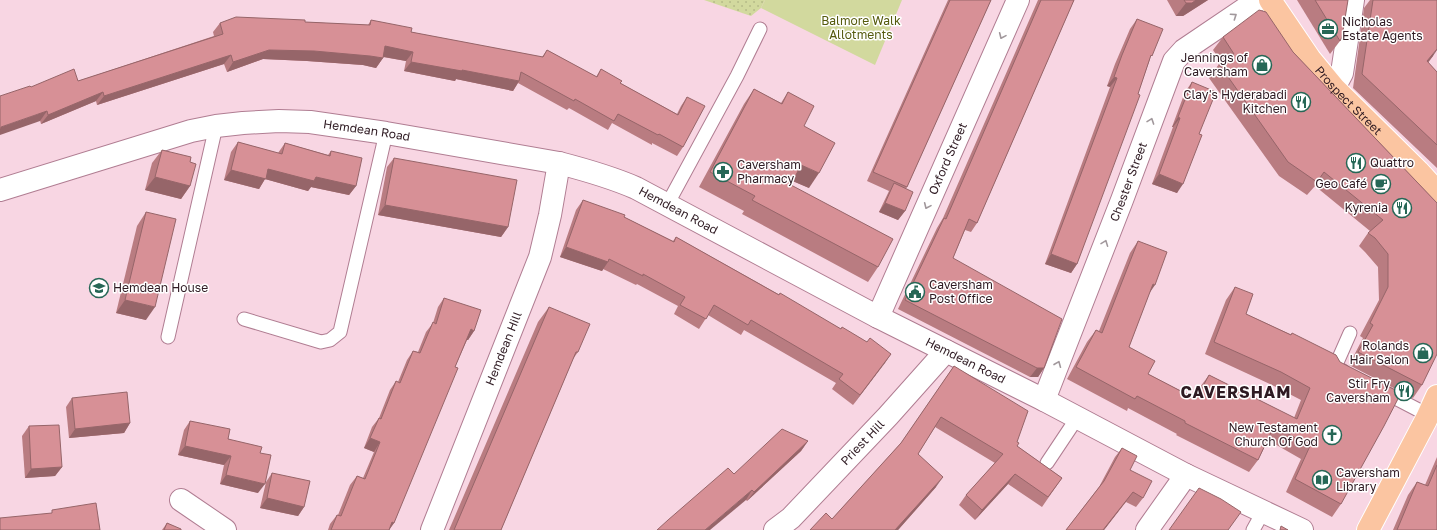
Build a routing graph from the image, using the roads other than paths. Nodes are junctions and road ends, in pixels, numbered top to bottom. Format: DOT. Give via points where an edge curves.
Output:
graph roads {
  1 [pos="1018,0"];
  2 [pos="1258,0"];
  3 [pos="1270,0"];
  4 [pos="1353,0"];
  5 [pos="760,29"];
  6 [pos="1334,88"];
  7 [pos="216,126"];
  8 [pos="386,133"];
  9 [pos="559,163"];
  10 [pos="0,190"];
  11 [pos="1437,192"];
  12 [pos="667,205"];
  13 [pos="878,317"];
  14 [pos="244,319"];
  15 [pos="1350,333"];
  16 [pos="168,337"];
  17 [pos="946,351"];
  18 [pos="1355,378"];
  19 [pos="1368,384"];
  20 [pos="1044,400"];
  21 [pos="1433,405"];
  22 [pos="1077,418"];
  23 [pos="1047,463"];
  24 [pos="1186,475"];
  25 [pos="181,500"];
  26 [pos="1258,521"];
  27 [pos="225,530"];
  28 [pos="432,530"];
  29 [pos="775,530"];
  30 [pos="1147,530"];
  31 [pos="1302,530"];
  32 [pos="1368,530"];
  1 -- 13 [label="street, Oxford Street, one-way"];
  20 -- 2 [label="street, Chester Street, one-way" via="1174,61 1184,50"];
  3 -- 6 [label="main road, Prospect Street" via="1310,59"];
  4 -- 6 [label="street" via="1342,73"];
  5 -- 12 [label="lane"];
  6 -- 11 [label="main road, Prospect Street"];
  7 -- 8 [label="street, Hemdean Road" via="279,121 310,122"];
  7 -- 10 [label="street, Hemdean Road" via="191,131"];
  7 -- 16 [label="lane"];
  8 -- 9 [label="street, Hemdean Road"];
  8 -- 14 [label="lane" via="340,332 330,340 321,342"];
  9 -- 12 [label="street, Hemdean Road" via="612,178"];
  9 -- 28 [label="street, Hemdean Hill" via="540,257"];
  12 -- 13 [label="street, Hemdean Road"];
  13 -- 17 [label="street, Hemdean Road"];
  15 -- 18 [label="lane" via="1335,367"];
  17 -- 20 [label="street, Hemdean Road"];
  17 -- 29 [label="street, Priest Hill" via="797,513"];
  19 -- 21 [label="lane"];
  20 -- 22 [label="street, Hemdean Road"];
  21 -- 32 [label="main road"];
  22 -- 23 [label="lane"];
  22 -- 24 [label="street, Hemdean Road"];
  24 -- 26 [label="street, Hemdean Road"];
  24 -- 30 [label="street"];
  25 -- 27 [label="street"];
  26 -- 31 [label="street, Hemdean Road"];
}
